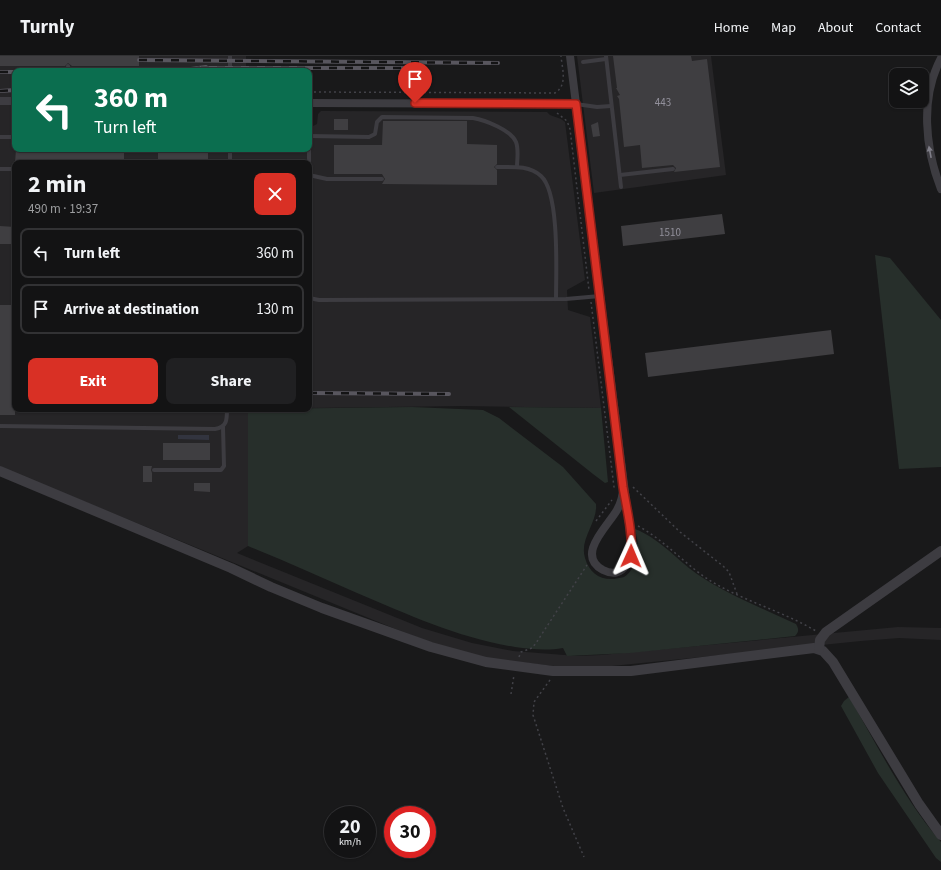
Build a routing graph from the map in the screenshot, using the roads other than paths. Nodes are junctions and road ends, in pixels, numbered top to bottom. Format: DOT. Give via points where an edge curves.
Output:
graph roads {
  1 [pos="230,56"];
  2 [pos="570,56"];
  3 [pos="606,57"];
  4 [pos="941,58"];
  5 [pos="583,62"];
  6 [pos="230,68"];
  7 [pos="0,101"];
  8 [pos="12,101"];
  9 [pos="312,103"];
  10 [pos="576,104"];
  11 [pos="611,106"];
  12 [pos="312,134"];
  13 [pos="0,137"];
  14 [pos="12,137"];
  15 [pos="497,167"];
  16 [pos="518,167"];
  17 [pos="0,169"];
  18 [pos="12,169"];
  19 [pos="673,169"];
  20 [pos="312,175"];
  21 [pos="620,175"];
  22 [pos="382,179"];
  23 [pos="621,187"];
  24 [pos="941,189"];
  25 [pos="600,296"];
  26 [pos="312,299"];
  27 [pos="556,299"];
  28 [pos="228,412"];
  29 [pos="0,426"];
  30 [pos="223,427"];
  31 [pos="154,470"];
  32 [pos="0,472"];
  33 [pos="623,484"];
  34 [pos="941,551"];
  35 [pos="819,649"];
  36 [pos="941,835"];
  1 -- 6 [label="lane"];
  2 -- 10 [label="street"];
  3 -- 5 [label="lane"];
  3 -- 11 [label="lane"];
  24 -- 4 [label="street, one-way" via="932,165 927,134 931,84"];
  7 -- 8 [label="street"];
  9 -- 10 [label="street"];
  10 -- 11 [label="lane"];
  10 -- 25 [label="street"];
  11 -- 21 [label="lane"];
  12 -- 16 [label="lane" via="369,137 375,134 377,122 382,117 473,118 487,121 514,138"];
  13 -- 14 [label="lane"];
  15 -- 16 [label="lane"];
  16 -- 27 [label="lane" via="532,170 542,176 550,191 556,237"];
  17 -- 18 [label="lane"];
  19 -- 21 [label="lane"];
  20 -- 22 [label="lane" via="327,179"];
  21 -- 23 [label="lane"];
  25 -- 27 [label="lane"];
  25 -- 33 [label="street"];
  26 -- 27 [label="lane"];
  28 -- 30 [label="lane"];
  29 -- 30 [label="lane" via="215,429"];
  30 -- 31 [label="lane" via="224,466 221,470"];
  32 -- 35 [label="street" via="322,608 442,651 515,671 631,671"];
  33 -- 33 [label="street" via="621,500 616,511 595,541 593,557 598,566 607,572 617,572 626,567 632,549"];
  34 -- 35 [label="street" via="823,635"];
  35 -- 36 [label="street" via="833,662 919,804"];
}
